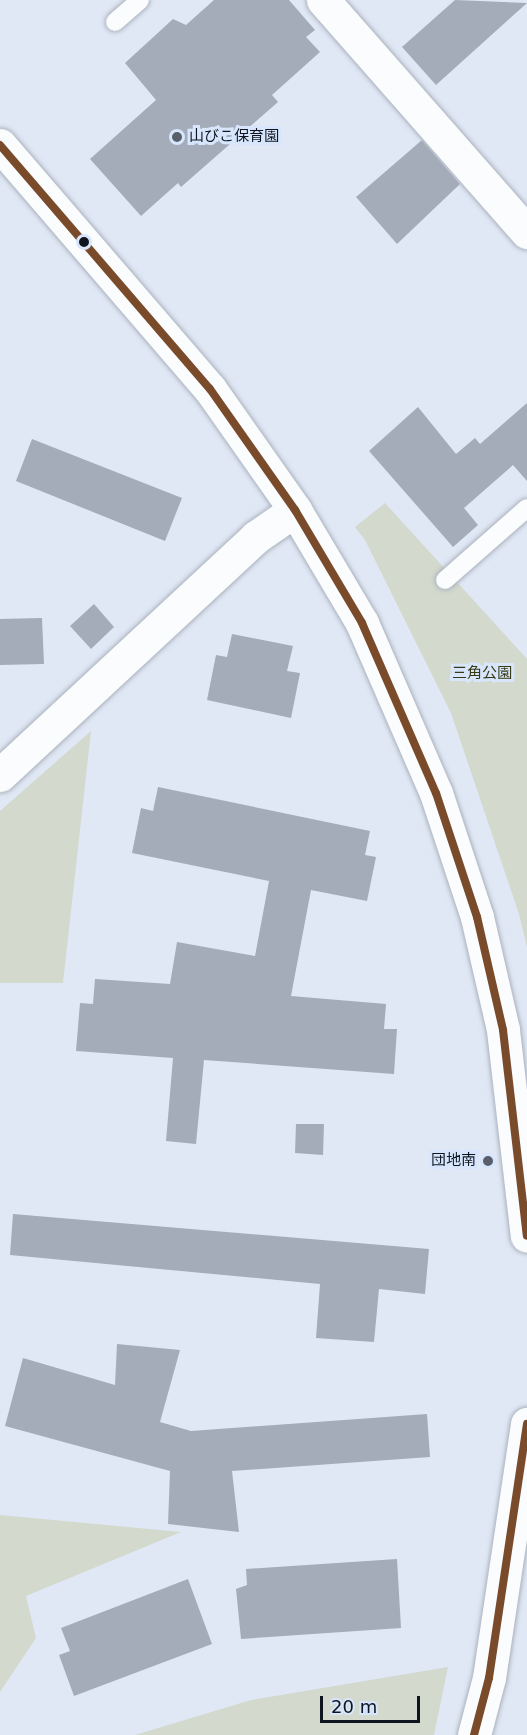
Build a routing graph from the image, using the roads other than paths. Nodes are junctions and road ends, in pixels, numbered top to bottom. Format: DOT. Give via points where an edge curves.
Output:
graph roads {
  1 [pos="140,0"];
  2 [pos="323,0"];
  3 [pos="115,22"];
  4 [pos="0,145"];
  5 [pos="527,232"];
  6 [pos="527,508"];
  7 [pos="295,510"];
  8 [pos="445,580"];
  9 [pos="0,775"];
  10 [pos="524,1169"];
  11 [pos="527,1236"];
  12 [pos="527,1424"];
  13 [pos="474,1735"];
  1 -- 3 [label="lane"];
  2 -- 5 [label="street"];
  4 -- 7 [label="street" via="188,362"];
  6 -- 8 [label="lane"];
  7 -- 9 [label="street" via="256,537"];
  7 -- 10 [label="street" via="362,623 436,793 477,917 503,1030"];
  10 -- 11 [label="street"];
  12 -- 13 [label="street" via="489,1678"];
}
